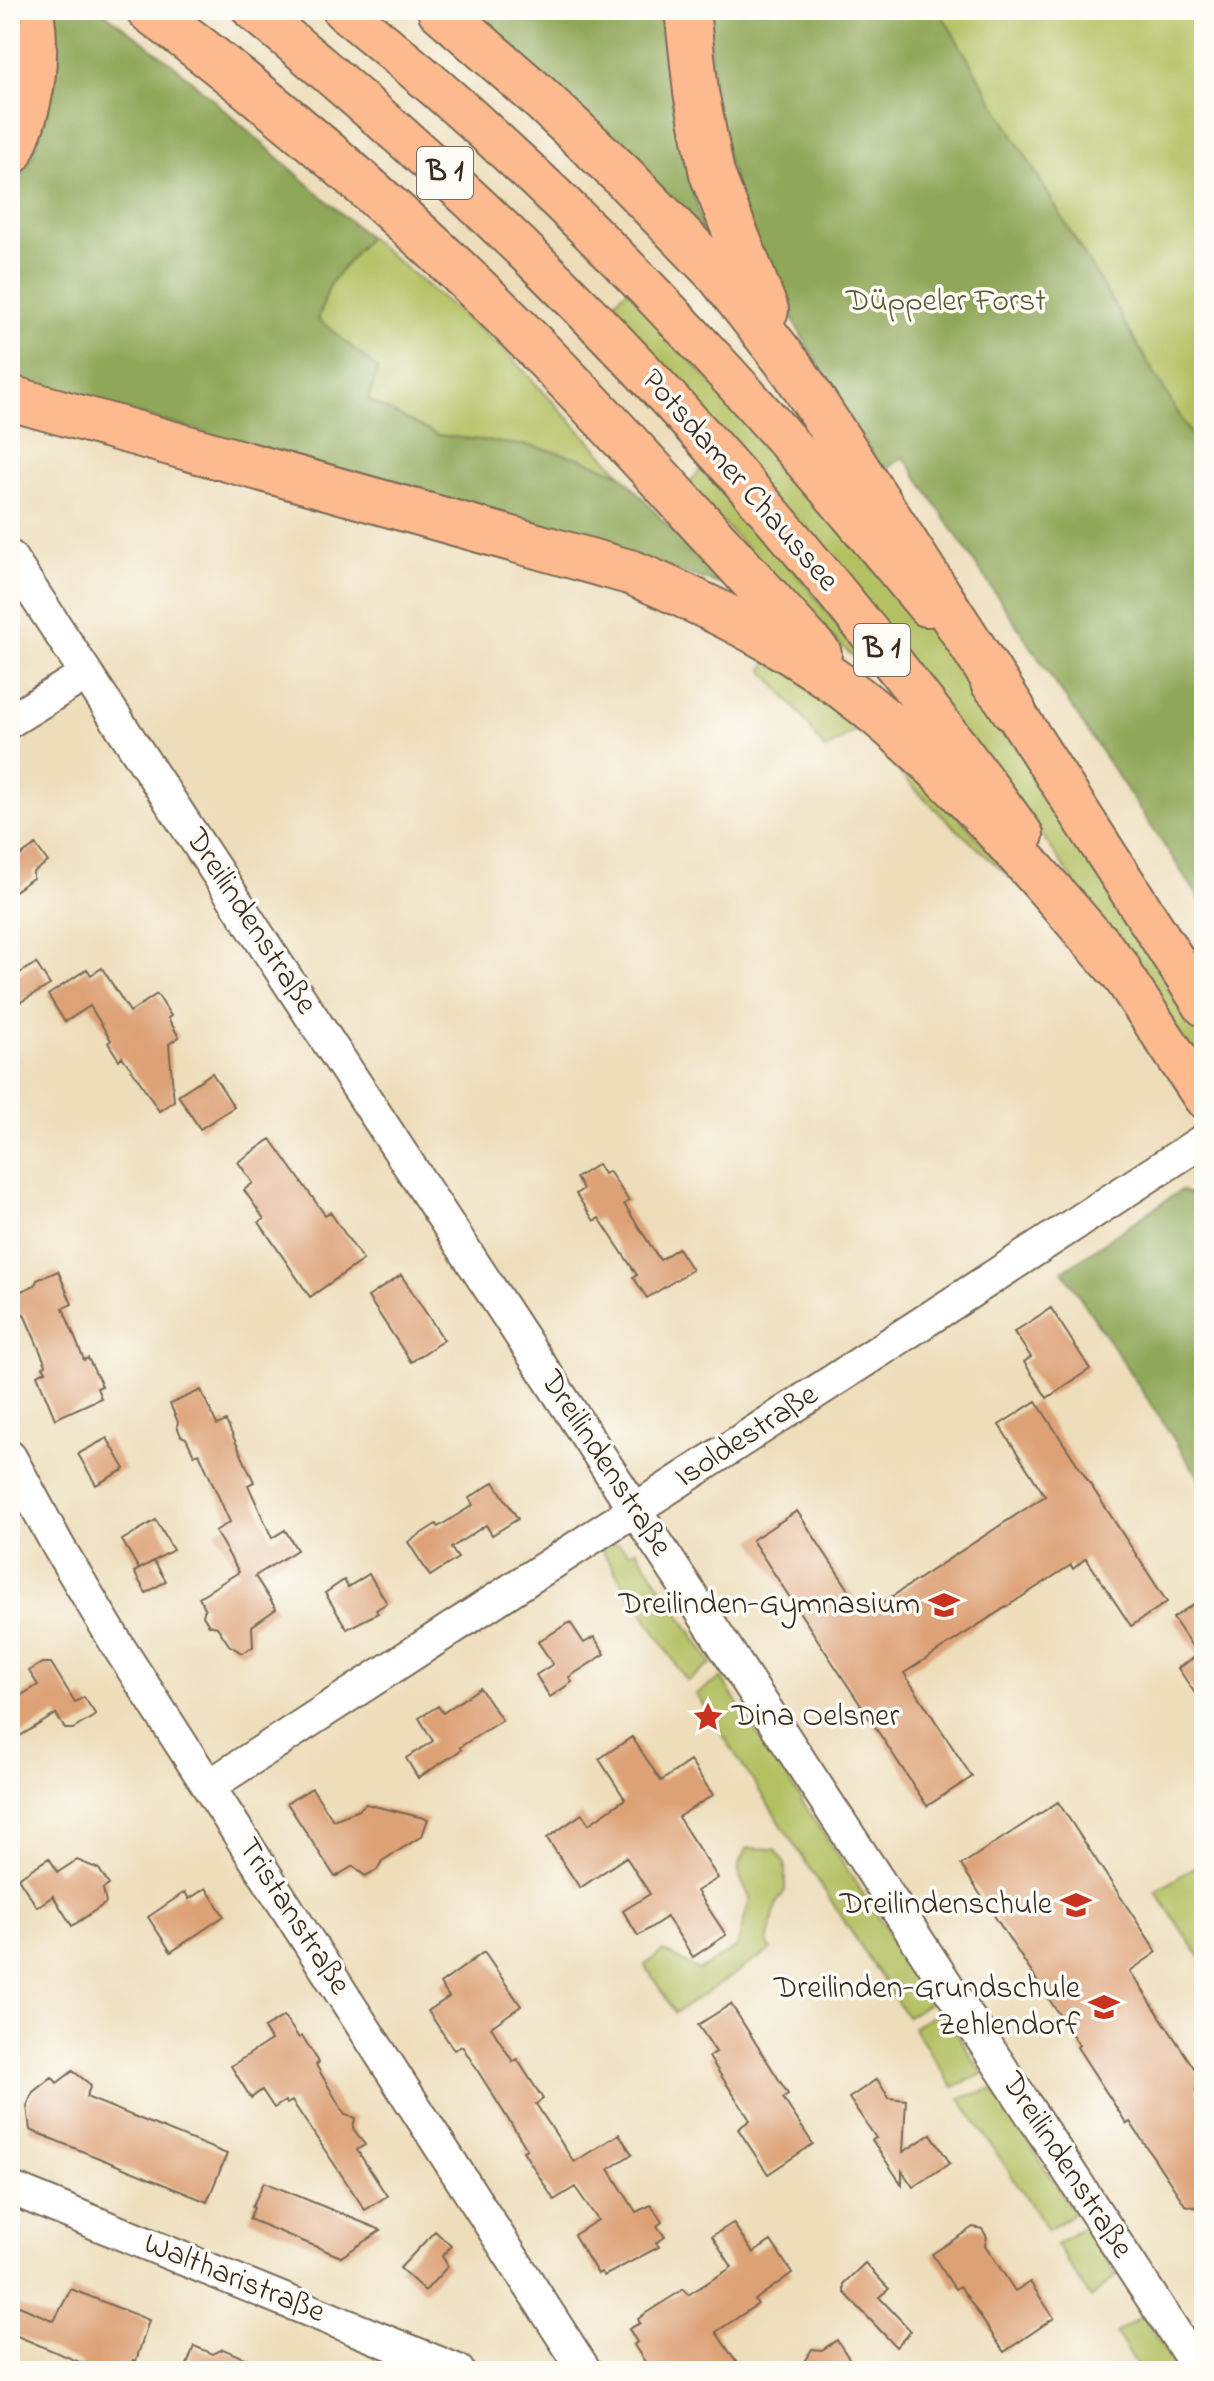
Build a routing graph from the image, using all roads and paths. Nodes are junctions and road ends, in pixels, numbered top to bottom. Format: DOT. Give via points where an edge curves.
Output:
graph roads {
  1 [pos="31,10"];
  2 [pos="149,10"];
  3 [pos="253,10"];
  4 [pos="343,10"];
  5 [pos="440,10"];
  6 [pos="687,10"];
  7 [pos="10,153"];
  8 [pos="794,371"];
  9 [pos="10,398"];
  10 [pos="10,557"];
  11 [pos="86,674"];
  12 [pos="864,703"];
  13 [pos="1013,709"];
  14 [pos="10,721"];
  15 [pos="1118,968"];
  16 [pos="1204,1006"];
  17 [pos="1204,1098"];
  18 [pos="1204,1140"];
  19 [pos="10,1457"];
  20 [pos="635,1510"];
  21 [pos="209,1786"];
  22 [pos="10,2188"];
  23 [pos="458,2371"];
  24 [pos="585,2371"];
  25 [pos="1200,2371"];
  1 -- 7 [label="highway" via="36,39 31,95"];
  2 -- 12 [label="highway" via="296,127 450,263 662,480"];
  3 -- 15 [label="main road, Potsdamer Chaussee / B 1" via="450,177 625,350 718,452 949,733"];
  4 -- 13 [label="main road, Potsdamer Chaussee / B 1" via="492,137 605,246 850,512"];
  5 -- 8 [label="highway" via="622,175 718,274"];
  6 -- 8 [label="highway" via="712,174"];
  8 -- 13 [label="highway"];
  9 -- 12 [label="highway" via="633,573 705,604 790,651"];
  10 -- 11 [label="street, Dreilindenstraße"];
  11 -- 14 [label="street"];
  11 -- 20 [label="street, Dreilindenstraße"];
  12 -- 15 [label="highway" via="928,758"];
  13 -- 16 [label="main road, Potsdamer Chaussee / B 1"];
  15 -- 17 [label="main road, Potsdamer Chaussee / B 1"];
  18 -- 20 [label="street, Isoldestraße"];
  19 -- 21 [label="street, Tristanstraße" via="118,1646"];
  20 -- 21 [label="street, Isoldestraße"];
  20 -- 25 [label="street, Dreilindenstraße"];
  21 -- 24 [label="street, Tristanstraße"];
  22 -- 23 [label="street, Waltharistraße"];
}
